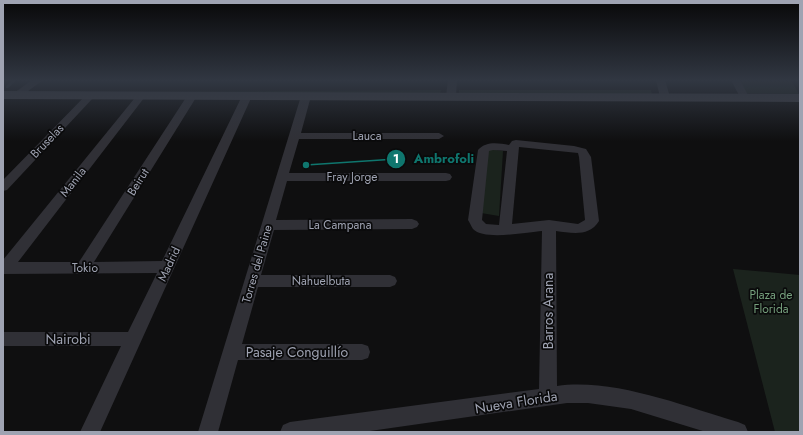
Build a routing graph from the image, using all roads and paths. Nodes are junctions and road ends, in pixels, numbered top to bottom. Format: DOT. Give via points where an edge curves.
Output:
graph roads {
  1 [pos="86,100"];
  2 [pos="138,100"];
  3 [pos="189,100"];
  4 [pos="245,100"];
  5 [pos="305,100"];
  6 [pos="294,136"];
  7 [pos="439,136"];
  8 [pos="513,149"];
  9 [pos="282,177"];
  10 [pos="446,177"];
  11 [pos="3,187"];
  12 [pos="412,224"];
  13 [pos="269,225"];
  14 [pos="549,226"];
  15 [pos="505,230"];
  16 [pos="167,267"];
  17 [pos="4,268"];
  18 [pos="84,268"];
  19 [pos="252,280"];
  20 [pos="390,280"];
  21 [pos="3,339"];
  22 [pos="133,339"];
  23 [pos="232,352"];
  24 [pos="362,352"];
  25 [pos="548,397"];
  26 [pos="90,432"];
  27 [pos="208,432"];
  28 [pos="290,432"];
  29 [pos="738,432"];
  1 -- 11 [label="street, Bruselas"];
  2 -- 17 [label="street, Manila"];
  3 -- 18 [label="street, Beirut"];
  4 -- 16 [label="street, Madrid"];
  5 -- 6 [label="street, Torres del Paine"];
  6 -- 7 [label="street, Lauca"];
  6 -- 9 [label="street, Torres del Paine"];
  8 -- 14 [label="street" via="516,143 522,142 574,149 582,151 585,157 592,222 578,229"];
  8 -- 15 [label="street"];
  8 -- 15 [label="street" via="492,146 484,150 475,220 478,226 484,229"];
  9 -- 10 [label="street, Fray Jorge"];
  9 -- 13 [label="street, Torres del Paine"];
  12 -- 13 [label="street, La Campana"];
  13 -- 19 [label="street, Torres del Paine"];
  14 -- 15 [label="street"];
  14 -- 25 [label="street, Barros Arana"];
  16 -- 18 [label="street, Tokio"];
  16 -- 22 [label="street, Madrid"];
  17 -- 18 [label="street, Tokio"];
  19 -- 20 [label="street, Nahuelbuta"];
  19 -- 23 [label="street, Torres del Paine"];
  21 -- 22 [label="street, Nairobi"];
  22 -- 26 [label="street, Madrid"];
  23 -- 24 [label="street, Pasaje Conguillío"];
  23 -- 27 [label="street, Torres del Paine"];
  25 -- 28 [label="street, Nueva Florida"];
  25 -- 29 [label="street, Nueva Florida" via="567,394 631,400"];
}
